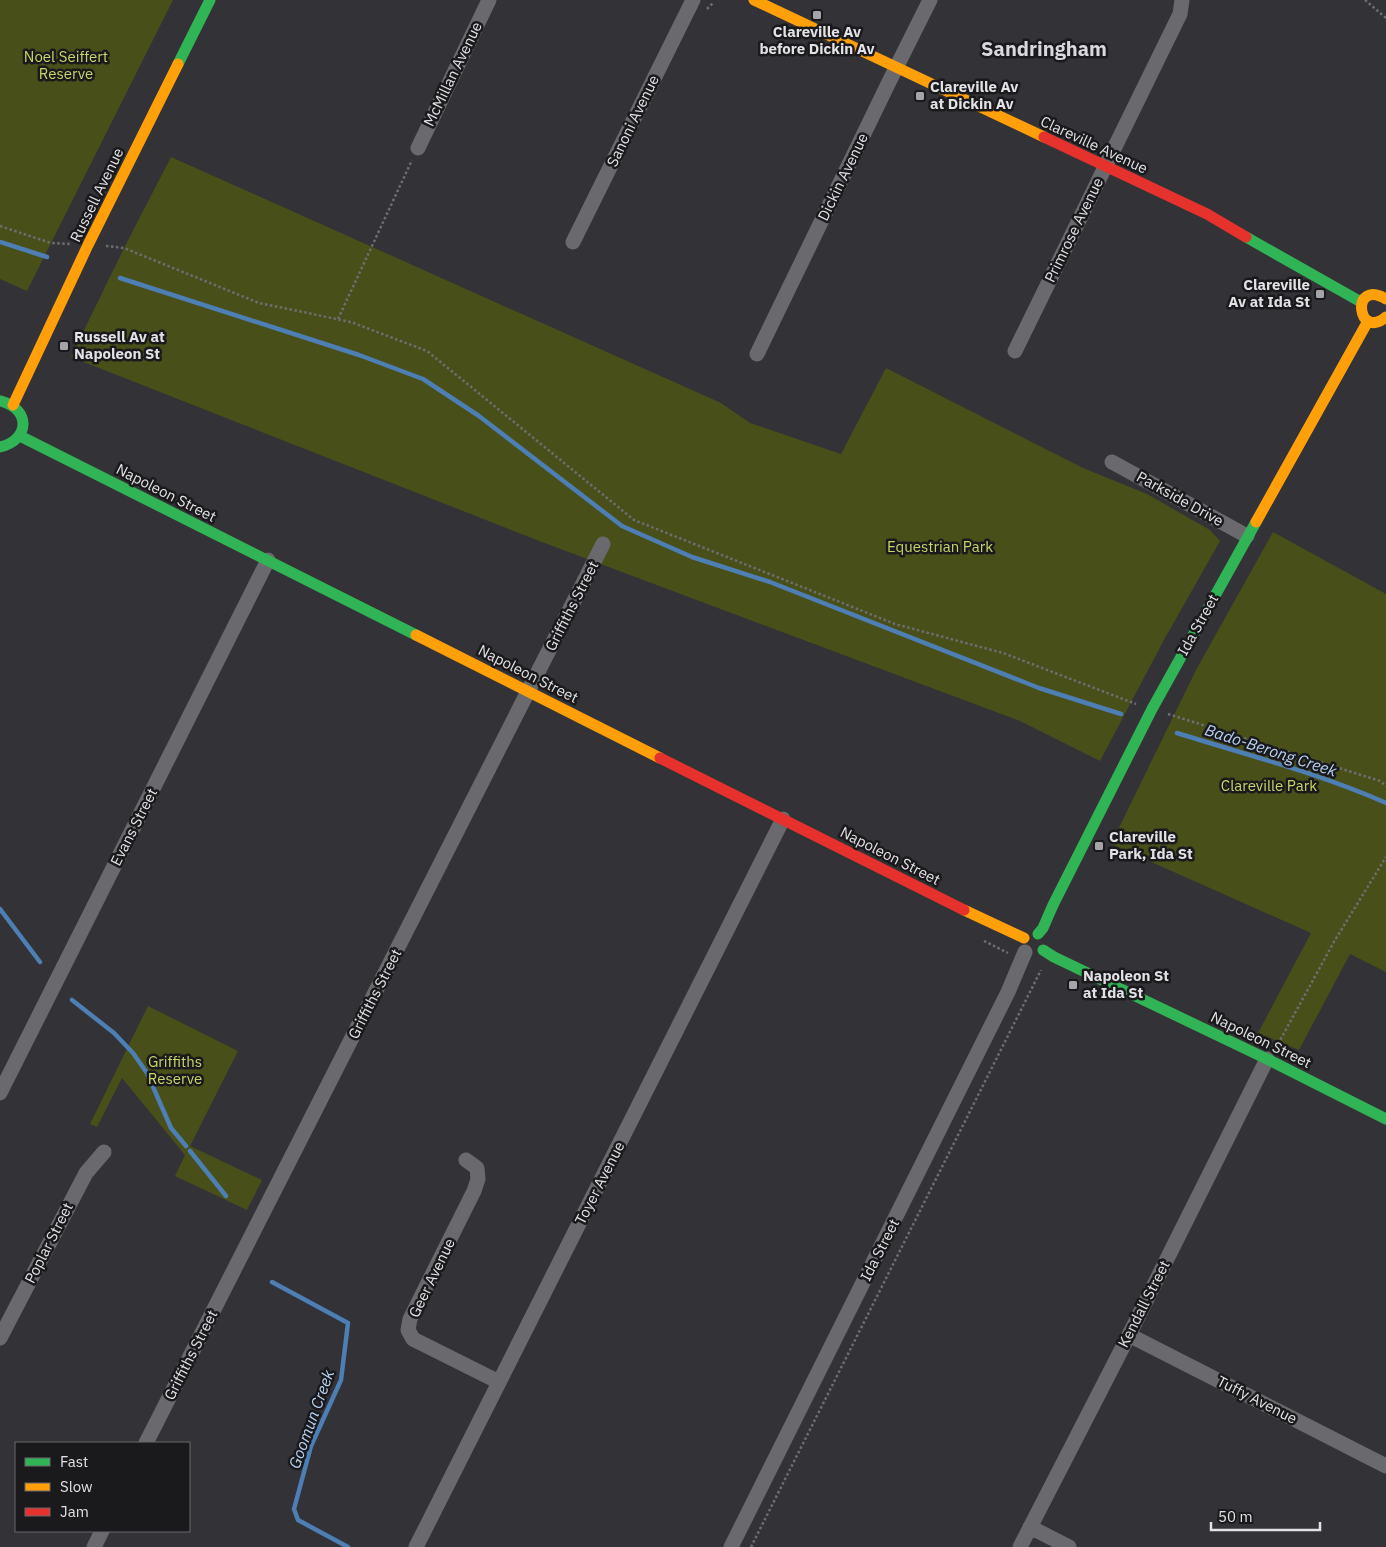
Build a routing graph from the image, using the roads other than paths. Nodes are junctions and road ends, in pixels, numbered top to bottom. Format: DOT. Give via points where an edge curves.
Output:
graph roads {
  1 [pos="210,0"];
  2 [pos="489,0"];
  3 [pos="693,0"];
  4 [pos="754,0"];
  5 [pos="930,0"];
  6 [pos="1182,0"];
  7 [pos="896,68"];
  8 [pos="418,148"];
  9 [pos="1105,166"];
  10 [pos="573,242"];
  11 [pos="1385,294"];
  12 [pos="1361,302"];
  13 [pos="1386,317"];
  14 [pos="1368,321"];
  15 [pos="1014,351"];
  16 [pos="757,354"];
  17 [pos="0,401"];
  18 [pos="13,405"];
  19 [pos="20,436"];
  20 [pos="0,447"];
  21 [pos="1112,462"];
  22 [pos="1247,536"];
  23 [pos="603,544"];
  24 [pos="268,560"];
  25 [pos="528,691"];
  26 [pos="783,819"];
  27 [pos="1038,934"];
  28 [pos="1024,945"];
  29 [pos="1043,950"];
  30 [pos="1267,1059"];
  31 [pos="0,1093"];
  32 [pos="1386,1119"];
  33 [pos="104,1152"];
  34 [pos="466,1160"];
  35 [pos="1129,1335"];
  36 [pos="0,1338"];
  37 [pos="499,1382"];
  38 [pos="147,1442"];
  39 [pos="1386,1466"];
  40 [pos="1030,1527"];
  41 [pos="102,1532"];
  42 [pos="94,1547"];
  43 [pos="416,1547"];
  44 [pos="731,1547"];
  45 [pos="1020,1547"];
  46 [pos="1069,1547"];
  1 -- 18 [label="street, Russell Avenue" via="88,245"];
  2 -- 8 [label="street, McMillan Avenue"];
  3 -- 10 [label="street, Sanoni Avenue"];
  4 -- 7 [label="street, Clareville Avenue"];
  5 -- 7 [label="street, Dickin Avenue"];
  6 -- 9 [label="street, Primrose Avenue" via="1180,14"];
  7 -- 9 [label="street, Clareville Avenue"];
  7 -- 16 [label="street, Dickin Avenue"];
  9 -- 12 [label="street, Clareville Avenue" via="1206,214"];
  9 -- 15 [label="street, Primrose Avenue"];
  11 -- 12 [label="street" via="1368,295"];
  12 -- 14 [label="street" via="1360,311"];
  13 -- 14 [label="street" via="1376,322"];
  14 -- 22 [label="street, Ida Street"];
  17 -- 18 [label="street"];
  18 -- 19 [label="street" via="24,422"];
  19 -- 20 [label="street" via="10,446"];
  19 -- 24 [label="street, Napoleon Street"];
  21 -- 22 [label="street, Parkside Drive"];
  22 -- 27 [label="street, Ida Street" via="1152,709"];
  23 -- 25 [label="street, Griffiths Street"];
  24 -- 25 [label="street, Napoleon Street"];
  24 -- 31 [label="street, Evans Street"];
  25 -- 26 [label="street, Napoleon Street"];
  25 -- 38 [label="street, Griffiths Street"];
  26 -- 28 [label="street, Napoleon Street" via="972,914"];
  26 -- 37 [label="street, Toyer Avenue"];
  27 -- 28 [label="street" via="1029,934"];
  27 -- 29 [label="street" via="1044,943"];
  28 -- 29 [label="street" via="1031,956"];
  28 -- 44 [label="street, Ida Street" via="1008,992"];
  29 -- 30 [label="street, Napoleon Street"];
  30 -- 32 [label="street, Napoleon Street"];
  30 -- 35 [label="street, Kendall Street"];
  33 -- 36 [label="street, Poplar Street" via="86,1173"];
  34 -- 37 [label="street, Geer Avenue" via="477,1168 474,1191 408,1330 421,1343"];
  35 -- 39 [label="street, Tuffy Avenue"];
  35 -- 40 [label="street, Kendall Street"];
  37 -- 43 [label="street, Toyer Avenue"];
  40 -- 45 [label="street, Kendall Street"];
  40 -- 46 [label="street"];
  41 -- 42 [label="street"];
}
